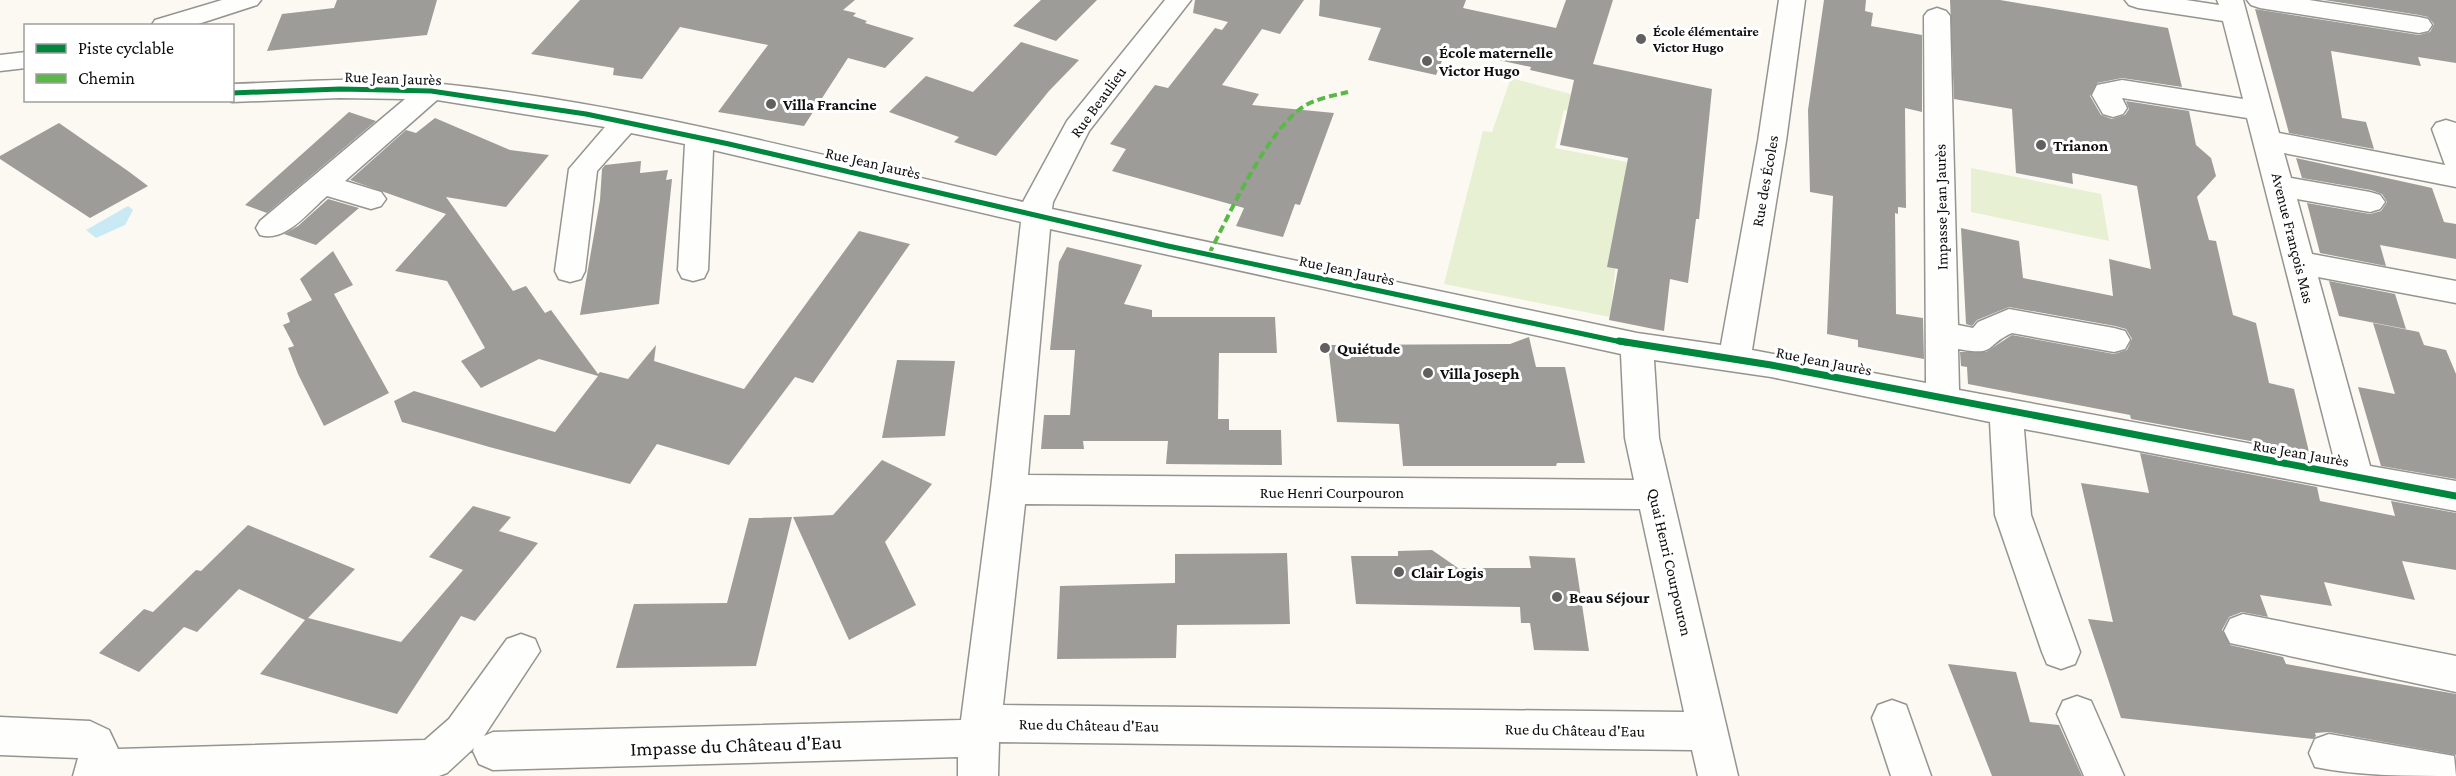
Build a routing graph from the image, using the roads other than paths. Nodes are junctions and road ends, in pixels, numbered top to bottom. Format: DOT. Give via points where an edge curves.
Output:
graph roads {
  1 [pos="248,0"];
  2 [pos="1178,0"];
  3 [pos="1792,0"];
  4 [pos="2138,0"];
  5 [pos="2260,0"];
  6 [pos="2232,8"];
  7 [pos="1937,16"];
  8 [pos="170,24"];
  9 [pos="2419,25"];
  10 [pos="24,60"];
  11 [pos="0,63"];
  12 [pos="431,91"];
  13 [pos="234,93"];
  14 [pos="2113,108"];
  15 [pos="2260,111"];
  16 [pos="625,122"];
  17 [pos="2446,129"];
  18 [pos="699,138"];
  19 [pos="2268,140"];
  20 [pos="2456,160"];
  21 [pos="2456,177"];
  22 [pos="323,184"];
  23 [pos="2280,186"];
  24 [pos="371,199"];
  25 [pos="2370,202"];
  26 [pos="1038,215"];
  27 [pos="271,228"];
  28 [pos="2299,262"];
  29 [pos="693,270"];
  30 [pos="570,271"];
  31 [pos="2456,292"];
  32 [pos="1943,334"];
  33 [pos="2114,340"];
  34 [pos="1637,345"];
  35 [pos="1734,361"];
  36 [pos="1943,398"];
  37 [pos="2006,412"];
  38 [pos="2356,477"];
  39 [pos="1009,489"];
  40 [pos="1655,495"];
  41 [pos="2456,496"];
  42 [pos="2243,632"];
  43 [pos="521,651"];
  44 [pos="2061,652"];
  45 [pos="2456,674"];
  46 [pos="2077,714"];
  47 [pos="1892,718"];
  48 [pos="1708,731"];
  49 [pos="0,736"];
  50 [pos="980,746"];
  51 [pos="493,751"];
  52 [pos="2329,753"];
  53 [pos="94,772"];
  54 [pos="1719,776"];
  55 [pos="1911,776"];
  56 [pos="2104,776"];
  57 [pos="2454,776"];
  1 -- 8 [label="street"];
  2 -- 26 [label="street, Rue Beaulieu" via="1077,127 1038,202"];
  3 -- 35 [label="street, Rue des Écoles" via="1776,120"];
  4 -- 6 [label="street"];
  5 -- 9 [label="street"];
  6 -- 15 [label="street, Avenue François Mas"];
  7 -- 32 [label="street, Impasse Jean Jaurès"];
  10 -- 11 [label="street"];
  12 -- 13 [label="street, Rue Jean Jaurès"];
  12 -- 16 [label="street, Rue Jean Jaurès"];
  12 -- 22 [label="street"];
  14 -- 15 [label="street" via="2107,91 2122,89"];
  15 -- 19 [label="street, Avenue François Mas"];
  16 -- 18 [label="street, Rue Jean Jaurès"];
  16 -- 30 [label="street" via="583,169"];
  17 -- 20 [label="street"];
  18 -- 26 [label="street, Rue Jean Jaurès"];
  18 -- 29 [label="street"];
  19 -- 21 [label="street"];
  19 -- 23 [label="street, Avenue François Mas"];
  22 -- 24 [label="street"];
  22 -- 27 [label="street"];
  23 -- 25 [label="street"];
  23 -- 28 [label="street, Avenue François Mas"];
  26 -- 34 [label="street, Rue Jean Jaurès"];
  26 -- 39 [label="street"];
  28 -- 31 [label="street"];
  28 -- 38 [label="street, Avenue François Mas"];
  32 -- 33 [label="street" via="1980,341 1989,330 2009,321"];
  32 -- 36 [label="street, Impasse Jean Jaurès"];
  34 -- 35 [label="street, Rue Jean Jaurès"];
  34 -- 40 [label="street, Quai Henri Courpouron" via="1642,438"];
  35 -- 36 [label="street, Rue Jean Jaurès"];
  36 -- 37 [label="street, Rue Jean Jaurès"];
  37 -- 38 [label="street, Rue Jean Jaurès"];
  37 -- 44 [label="street" via="2013,515"];
  38 -- 41 [label="street, Rue Jean Jaurès"];
  39 -- 40 [label="street, Rue Henri Courpouron"];
  39 -- 50 [label="street"];
  40 -- 48 [label="street, Quai Henri Courpouron"];
  42 -- 45 [label="street"];
  43 -- 53 [label="street" via="463,732 433,759"];
  46 -- 56 [label="street"];
  47 -- 55 [label="street"];
  48 -- 50 [label="street, Rue du Château d'Eau"];
  48 -- 54 [label="street, Quai Henri Courpouron"];
  49 -- 53 [label="street" via="90,740 100,754"];
  50 -- 51 [label="street, Impasse du Château d'Eau"];
  52 -- 57 [label="street"];
}
